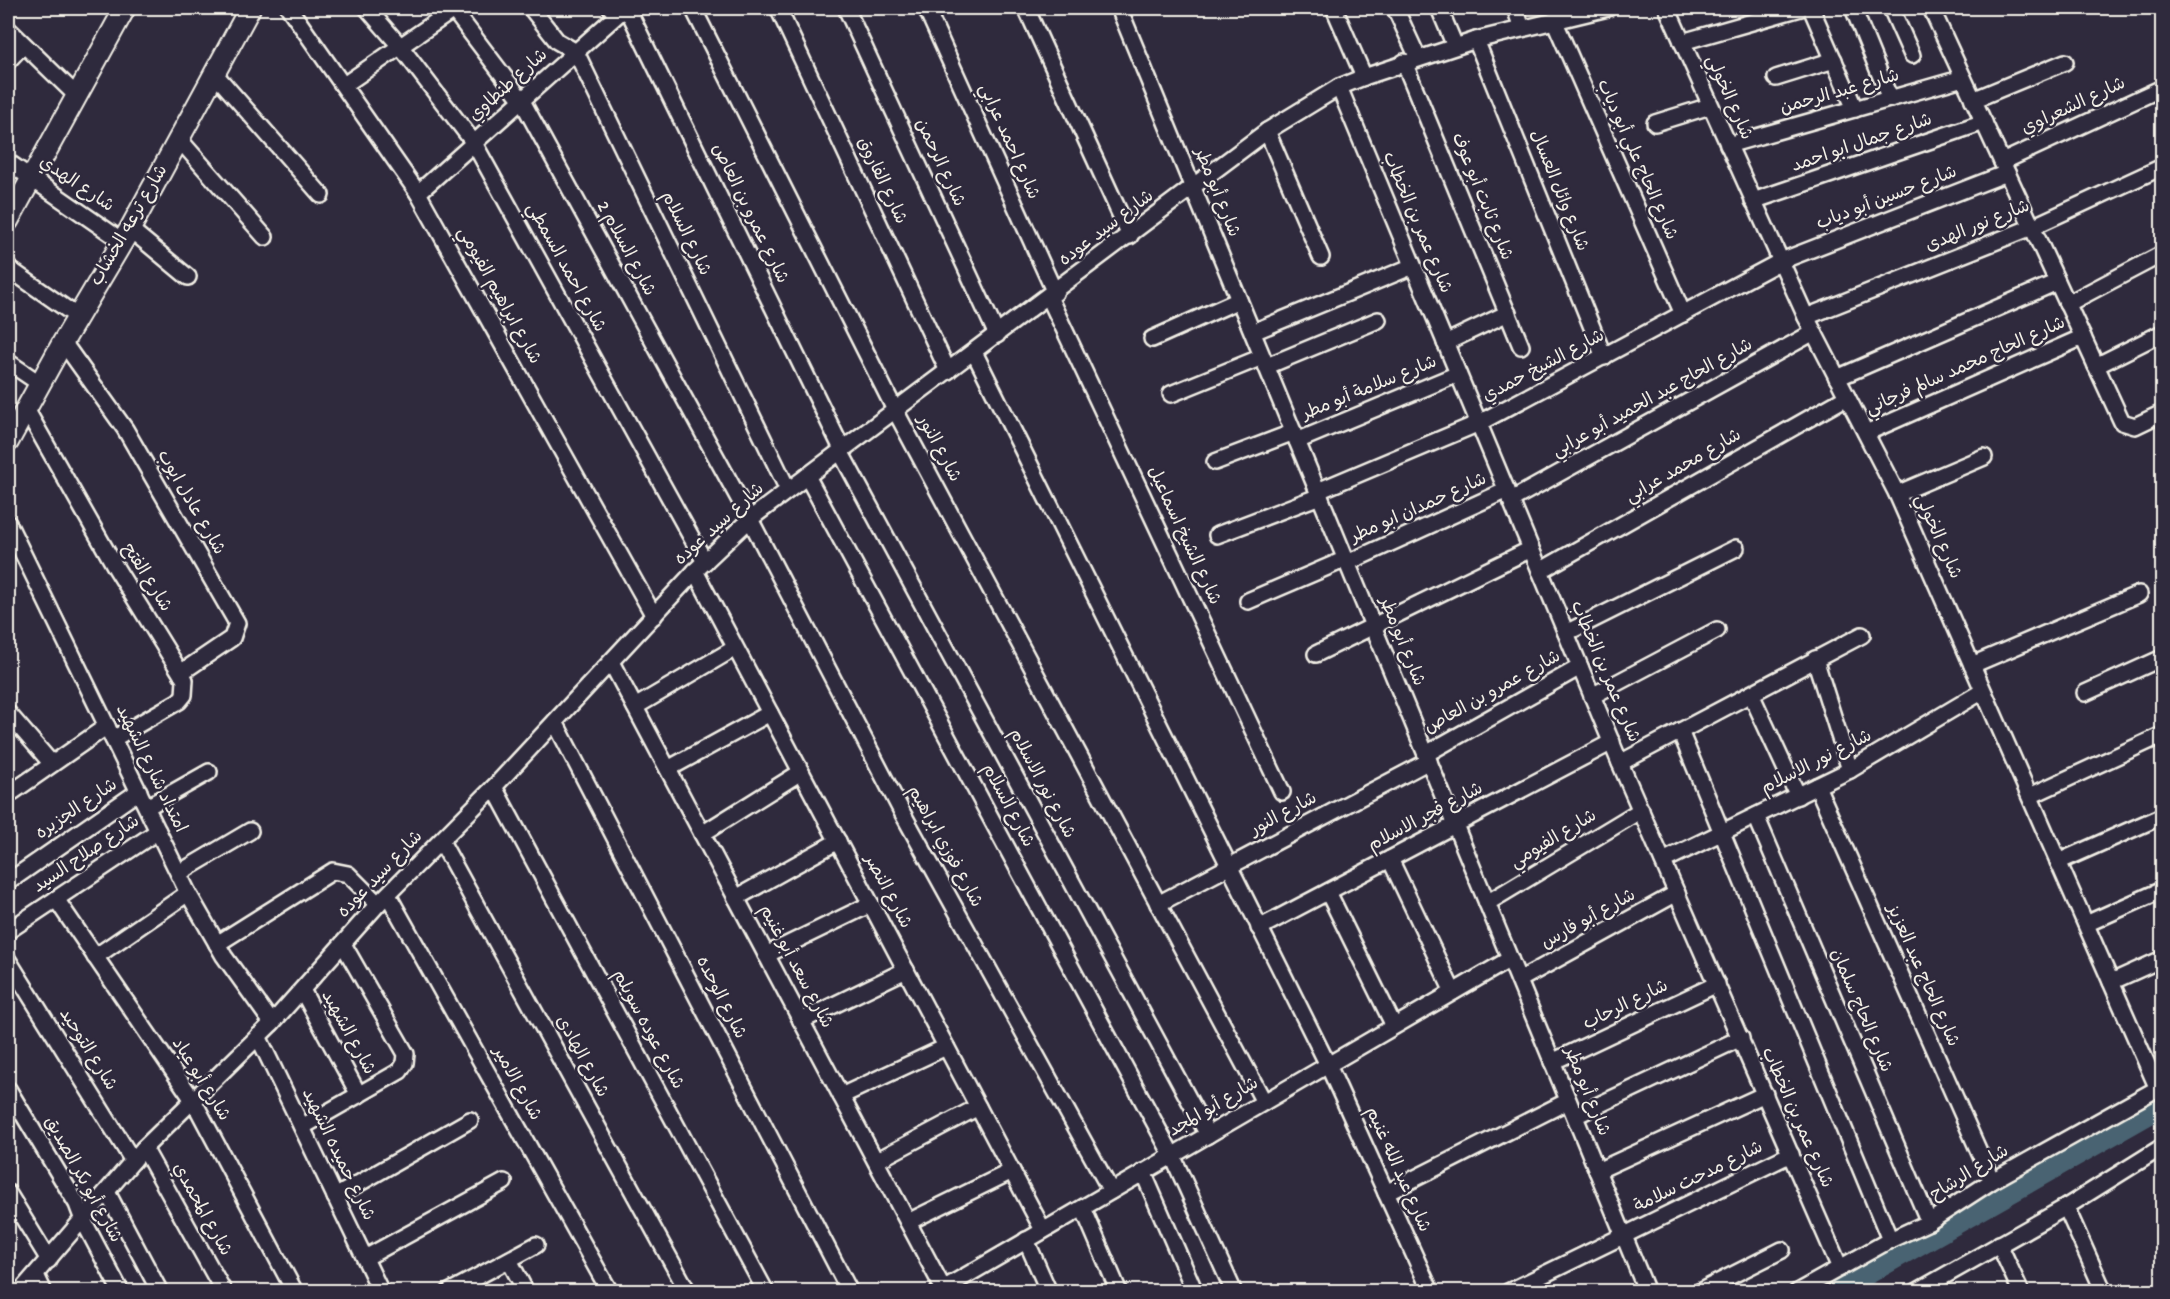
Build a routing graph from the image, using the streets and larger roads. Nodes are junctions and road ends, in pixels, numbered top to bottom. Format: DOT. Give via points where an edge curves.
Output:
graph roads {
  1 [pos="248,8"];
  2 [pos="289,8"];
  3 [pos="367,8"];
  4 [pos="454,8"];
  5 [pos="531,8"];
  6 [pos="619,8"];
  7 [pos="693,8"];
  8 [pos="778,8"];
  9 [pos="846,8"];
  10 [pos="926,8"];
  11 [pos="1026,8"];
  12 [pos="1121,8"];
  13 [pos="1334,8"];
  14 [pos="1395,8"];
  15 [pos="1439,8"];
  16 [pos="1515,8"];
  17 [pos="1608,8"];
  18 [pos="1667,8"];
  19 [pos="1801,8"];
  20 [pos="1811,8"];
  21 [pos="1853,8"];
  22 [pos="1891,8"];
  23 [pos="1931,8"];
  24 [pos="118,10"];
  25 [pos="1554,20"];
  26 [pos="1522,28"];
  27 [pos="8,29"];
  28 [pos="1476,40"];
  29 [pos="1682,42"];
  30 [pos="22,45"];
  31 [pos="400,46"];
  32 [pos="1455,46"];
  33 [pos="576,52"];
  34 [pos="1912,55"];
  35 [pos="1411,60"];
  36 [pos="1834,60"];
  37 [pos="8,61"];
  38 [pos="2065,62"];
  39 [pos="214,73"];
  40 [pos="1364,77"];
  41 [pos="1776,78"];
  42 [pos="1963,78"];
  43 [pos="344,85"];
  44 [pos="1339,87"];
  45 [pos="2163,88"];
  46 [pos="76,96"];
  47 [pos="521,99"];
  48 [pos="1890,99"];
  49 [pos="1973,100"];
  50 [pos="1710,106"];
  51 [pos="1855,109"];
  52 [pos="1984,122"];
  53 [pos="1654,123"];
  54 [pos="1267,131"];
  55 [pos="179,139"];
  56 [pos="474,144"];
  57 [pos="1728,145"];
  58 [pos="8,162"];
  59 [pos="2005,167"];
  60 [pos="2163,167"];
  61 [pos="31,179"];
  62 [pos="1194,189"];
  63 [pos="418,193"];
  64 [pos="321,195"];
  65 [pos="1754,201"];
  66 [pos="8,221"];
  67 [pos="2032,226"];
  68 [pos="126,235"];
  69 [pos="1130,236"];
  70 [pos="265,237"];
  71 [pos="2163,254"];
  72 [pos="1321,257"];
  73 [pos="1780,261"];
  74 [pos="1413,266"];
  75 [pos="8,268"];
  76 [pos="188,277"];
  77 [pos="2057,282"];
  78 [pos="1052,295"];
  79 [pos="1239,300"];
  80 [pos="2067,304"];
  81 [pos="1508,313"];
  82 [pos="1683,315"];
  83 [pos="78,317"];
  84 [pos="1806,317"];
  85 [pos="1378,320"];
  86 [pos="1814,332"];
  87 [pos="1253,333"];
  88 [pos="2163,333"];
  89 [pos="997,335"];
  90 [pos="2083,337"];
  91 [pos="1152,339"];
  92 [pos="63,342"];
  93 [pos="1445,343"];
  94 [pos="1521,346"];
  95 [pos="974,352"];
  96 [pos="1604,357"];
  97 [pos="8,362"];
  98 [pos="1264,362"];
  99 [pos="2096,366"];
  100 [pos="948,371"];
  101 [pos="1458,374"];
  102 [pos="1837,378"];
  103 [pos="39,383"];
  104 [pos="1171,394"];
  105 [pos="1847,397"];
  106 [pos="26,409"];
  107 [pos="895,410"];
  108 [pos="2163,413"];
  109 [pos="1479,423"];
  110 [pos="1866,433"];
  111 [pos="1295,436"];
  112 [pos="8,442"];
  113 [pos="841,450"];
  114 [pos="1984,457"];
  115 [pos="1215,462"];
  116 [pos="807,476"];
  117 [pos="788,490"];
  118 [pos="1319,494"];
  119 [pos="1897,494"];
  120 [pos="1509,495"];
  121 [pos="750,519"];
  122 [pos="8,523"];
  123 [pos="1216,535"];
  124 [pos="1736,548"];
  125 [pos="1531,549"];
  126 [pos="1347,561"];
  127 [pos="700,567"];
  128 [pos="1540,571"];
  129 [pos="2139,594"];
  130 [pos="1248,601"];
  131 [pos="654,616"];
  132 [pos="1373,626"];
  133 [pos="1718,630"];
  134 [pos="1566,633"];
  135 [pos="1862,635"];
  136 [pos="735,648"];
  137 [pos="1316,654"];
  138 [pos="2163,658"];
  139 [pos="1815,659"];
  140 [pos="611,662"];
  141 [pos="1972,664"];
  142 [pos="1580,667"];
  143 [pos="182,672"];
  144 [pos="1983,691"];
  145 [pos="2085,693"];
  146 [pos="1751,694"];
  147 [pos="1592,696"];
  148 [pos="635,707"];
  149 [pos="770,712"];
  150 [pos="8,713"];
  151 [pos="555,722"];
  152 [pos="1680,731"];
  153 [pos="110,732"];
  154 [pos="2163,735"];
  155 [pos="1612,742"];
  156 [pos="1427,757"];
  157 [pos="1620,763"];
  158 [pos="52,764"];
  159 [pos="668,769"];
  160 [pos="1850,770"];
  161 [pos="209,772"];
  162 [pos="801,772"];
  163 [pos="1817,786"];
  164 [pos="494,787"];
  165 [pos="139,791"];
  166 [pos="1282,792"];
  167 [pos="8,795"];
  168 [pos="1798,796"];
  169 [pos="2030,796"];
  170 [pos="147,807"];
  171 [pos="1641,810"];
  172 [pos="1756,816"];
  173 [pos="2163,816"];
  174 [pos="1455,825"];
  175 [pos="158,831"];
  176 [pos="250,831"];
  177 [pos="1721,833"];
  178 [pos="702,834"];
  179 [pos="441,841"];
  180 [pos="838,841"];
  181 [pos="1390,859"];
  182 [pos="1663,861"];
  183 [pos="2058,862"];
  184 [pos="1229,866"];
  185 [pos="179,873"];
  186 [pos="8,882"];
  187 [pos="2163,890"];
  188 [pos="1328,892"];
  189 [pos="188,893"];
  190 [pos="1677,893"];
  191 [pos="736,898"];
  192 [pos="56,899"];
  193 [pos="383,899"];
  194 [pos="1487,903"];
  195 [pos="871,904"];
  196 [pos="1158,904"];
  197 [pos="2086,924"];
  198 [pos="1259,928"];
  199 [pos="8,932"];
  200 [pos="217,944"];
  201 [pos="343,944"];
  202 [pos="766,955"];
  203 [pos="95,957"];
  204 [pos="1510,959"];
  205 [pos="2163,959"];
  206 [pos="8,960"];
  207 [pos="906,970"];
  208 [pos="1519,980"];
  209 [pos="2111,982"];
  210 [pos="1716,984"];
  211 [pos="302,990"];
  212 [pos="1453,992"];
  213 [pos="801,1021"];
  214 [pos="272,1023"];
  215 [pos="1394,1026"];
  216 [pos="258,1036"];
  217 [pos="1741,1038"];
  218 [pos="946,1047"];
  219 [pos="1552,1062"];
  220 [pos="1328,1065"];
  221 [pos="2160,1088"];
  222 [pos="8,1089"];
  223 [pos="1765,1094"];
  224 [pos="359,1095"];
  225 [pos="841,1096"];
  226 [pos="193,1100"];
  227 [pos="1568,1101"];
  228 [pos="1264,1102"];
  229 [pos="978,1107"];
  230 [pos="1575,1116"];
  231 [pos="470,1120"];
  232 [pos="302,1127"];
  233 [pos="1208,1134"];
  234 [pos="144,1148"];
  235 [pos="2163,1148"];
  236 [pos="1791,1154"];
  237 [pos="1172,1155"];
  238 [pos="133,1161"];
  239 [pos="876,1161"];
  240 [pos="1012,1170"];
  241 [pos="1597,1171"];
  242 [pos="1143,1172"];
  243 [pos="1992,1181"];
  244 [pos="504,1182"];
  245 [pos="1111,1191"];
  246 [pos="107,1192"];
  247 [pos="8,1193"];
  248 [pos="1386,1193"];
  249 [pos="335,1197"];
  250 [pos="2066,1207"];
  251 [pos="1083,1208"];
  252 [pos="82,1220"];
  253 [pos="908,1222"];
  254 [pos="1929,1222"];
  255 [pos="1043,1230"];
  256 [pos="1624,1236"];
  257 [pos="1026,1240"];
  258 [pos="1890,1240"];
  259 [pos="1999,1244"];
  260 [pos="536,1245"];
  261 [pos="1782,1250"];
  262 [pos="365,1258"];
  263 [pos="49,1260"];
  264 [pos="509,1260"];
  265 [pos="1840,1268"];
  266 [pos="36,1275"];
  267 [pos="1935,1287"];
  268 [pos="942,1290"];
  269 [pos="20,1292"];
  270 [pos="44,1292"];
  271 [pos="121,1292"];
  272 [pos="160,1292"];
  273 [pos="224,1292"];
  274 [pos="296,1292"];
  275 [pos="381,1292"];
  276 [pos="449,1292"];
  277 [pos="526,1292"];
  278 [pos="610,1292"];
  279 [pos="688,1292"];
  280 [pos="766,1292"];
  281 [pos="850,1292"];
  282 [pos="1049,1292"];
  283 [pos="1119,1292"];
  284 [pos="1195,1292"];
  285 [pos="1233,1292"];
  286 [pos="1431,1292"];
  287 [pos="1508,1292"];
  288 [pos="1647,1292"];
  289 [pos="1699,1292"];
  290 [pos="1797,1292"];
  291 [pos="1916,1292"];
  292 [pos="2021,1292"];
  293 [pos="2104,1292"];
  1 -- 39 [label="street, شارع ترعه الخشاب"];
  2 -- 43 [label="street, شارع ابراهيم الفيومي"];
  3 -- 31 [label="street, شارع احمد السمطي"];
  4 -- 31 [label="street"];
  4 -- 47 [label="street, شارع السلام 2"];
  5 -- 33 [label="street, شارع السلام" via="557,41"];
  6 -- 33 [label="street, شارع طنطاوي"];
  6 -- 113 [label="street, شارع عمرو بن العاص" via="631,16"];
  7 -- 107 [label="street, شارع النور"];
  8 -- 100 [label="street, شارع الفاروق"];
  9 -- 89 [label="street, شارع الرحمن"];
  10 -- 78 [label="street, شارع احمد عرابي"];
  11 -- 69 [label="street"];
  12 -- 62 [label="street, شارع أبو مطر"];
  13 -- 40 [label="street"];
  14 -- 35 [label="street, شارع ثابت أبو عوف"];
  15 -- 32 [label="street"];
  16 -- 26 [label="street"];
  17 -- 25 [label="street, شارع سيد عوده"];
  18 -- 29 [label="street, شارع الخولي"];
  19 -- 29 [label="street"];
  20 -- 36 [label="street"];
  21 -- 48 [label="street"];
  22 -- 34 [label="street"];
  23 -- 42 [label="street"];
  24 -- 46 [label="street"];
  25 -- 26 [label="street, شارع سيد عوده"];
  25 -- 82 [label="street, شارع الحاج علي أبو دياب"];
  26 -- 28 [label="street, شارع سيد عوده"];
  27 -- 30 [label="street"];
  28 -- 32 [label="street, شارع سيد عوده"];
  28 -- 96 [label="street, شارع وائل العسال"];
  29 -- 50 [label="street, شارع الخولي"];
  30 -- 37 [label="street"];
  30 -- 46 [label="street"];
  31 -- 43 [label="street"];
  31 -- 56 [label="street, شارع احمد السمطي"];
  32 -- 35 [label="street, شارع سيد عوده"];
  33 -- 47 [label="street, شارع طنطاوي"];
  33 -- 117 [label="street, شارع السلام"];
  35 -- 40 [label="street, شارع سيد عوده"];
  35 -- 81 [label="street, شارع ثابت أبو عوف"];
  36 -- 41 [label="street"];
  36 -- 51 [label="street"];
  38 -- 49 [label="street"];
  39 -- 55 [label="street, شارع ترعه الخشاب"];
  39 -- 64 [label="street"];
  40 -- 44 [label="street, شارع سيد عوده"];
  42 -- 48 [label="street, شارع عبد الرحمن"];
  42 -- 49 [label="street"];
  43 -- 63 [label="street, شارع ابراهيم الفيومي"];
  44 -- 54 [label="street, شارع سيد عوده"];
  44 -- 74 [label="street, شارع عمر بن الخطاب"];
  45 -- 59 [label="street, شارع الشعراوي"];
  46 -- 61 [label="street"];
  47 -- 56 [label="street, شارع طنطاوي"];
  47 -- 121 [label="street, شارع السلام 2"];
  48 -- 51 [label="street, شارع عبد الرحمن"];
  49 -- 52 [label="street"];
  50 -- 53 [label="street"];
  50 -- 57 [label="street, شارع الخولي"];
  51 -- 57 [label="street, شارع عبد الرحمن"];
  52 -- 59 [label="street"];
  52 -- 65 [label="street, شارع جمال ابو احمد"];
  54 -- 62 [label="street, شارع سيد عوده"];
  54 -- 72 [label="street"];
  55 -- 68 [label="street, شارع ترعه الخشاب"];
  55 -- 70 [label="street"];
  56 -- 63 [label="street, شارع طنطاوي"];
  56 -- 127 [label="street, شارع احمد السمطي"];
  57 -- 65 [label="street, شارع الخولي"];
  58 -- 61 [label="street, شارع الهدي"];
  59 -- 67 [label="street"];
  59 -- 73 [label="street, شارع حسين أبو دياب"];
  60 -- 67 [label="street, شارع نور الهدى"];
  61 -- 66 [label="street"];
  61 -- 68 [label="street, شارع الهدي"];
  62 -- 69 [label="street, شارع سيد عوده"];
  62 -- 79 [label="street, شارع أبو مطر"];
  63 -- 131 [label="street, شارع ابراهيم الفيومي"];
  65 -- 73 [label="street, شارع الخولي"];
  67 -- 77 [label="street"];
  67 -- 84 [label="street, شارع نور الهدى"];
  68 -- 76 [label="street, شارع الهدي"];
  68 -- 83 [label="street, شارع ترعه الخشاب"];
  69 -- 78 [label="street, شارع سيد عوده"];
  71 -- 80 [label="street"];
  73 -- 82 [label="street, شارع الشيخ حمدي"];
  73 -- 84 [label="street, شارع الخولي"];
  74 -- 87 [label="street"];
  74 -- 93 [label="street, شارع عمر بن الخطاب"];
  75 -- 83 [label="street"];
  77 -- 80 [label="street"];
  77 -- 102 [label="street"];
  78 -- 89 [label="street, شارع سيد عوده"];
  78 -- 166 [label="street, شارع الشيخ اسماعيل"];
  79 -- 87 [label="street, شارع أبو مطر"];
  79 -- 91 [label="street"];
  80 -- 90 [label="street"];
  81 -- 93 [label="street"];
  81 -- 94 [label="street, شارع ثابت أبو عوف"];
  82 -- 96 [label="street, شارع الشيخ حمدي"];
  83 -- 92 [label="street, شارع ترعه الخشاب"];
  84 -- 86 [label="street, شارع الخولي"];
  85 -- 98 [label="street"];
  86 -- 102 [label="street, شارع الخولي"];
  86 -- 120 [label="street, شارع الحاج عبد الحميد أبو عرابي"];
  87 -- 98 [label="street, شارع أبو مطر"];
  88 -- 99 [label="street"];
  89 -- 95 [label="street, شارع سيد عوده"];
  90 -- 99 [label="street"];
  90 -- 110 [label="street, شارع الحاج محمد سالم فرجاني"];
  92 -- 103 [label="street, شارع ترعه الخشاب"];
  92 -- 143 [label="street, شارع عادل ايوب" via="128,434 237,622 232,638"];
  93 -- 101 [label="street, شارع عمر بن الخطاب"];
  95 -- 100 [label="street, شارع سيد عوده"];
  95 -- 184 [label="street, شارع عبد الله غنيم"];
  96 -- 109 [label="street, شارع الشيخ حمدي"];
  97 -- 103 [label="street"];
  98 -- 104 [label="street"];
  98 -- 111 [label="street, شارع أبو مطر"];
  99 -- 108 [label="street" via="2122,422 2135,426"];
  100 -- 107 [label="street, شارع سيد عوده"];
  101 -- 109 [label="street, شارع عمر بن الخطاب"];
  101 -- 111 [label="street, شارع سلامة أبو مطر"];
  102 -- 105 [label="street, شارع الخولي"];
  103 -- 106 [label="street, شارع ترعه الخشاب"];
  105 -- 110 [label="street, شارع الخولي"];
  105 -- 128 [label="street, شارع محمد عرابي"];
  106 -- 112 [label="street, شارع ترعه الخشاب"];
  106 -- 143 [label="street, شارع الفتح" via="116,568"];
  107 -- 113 [label="street, شارع سيد عوده"];
  107 -- 196 [label="street, شارع النور"];
  109 -- 118 [label="street, شارع الشيخ حمدي"];
  109 -- 120 [label="street, شارع عمر بن الخطاب"];
  110 -- 119 [label="street, شارع الخولي"];
  111 -- 115 [label="street, شارع سلامة أبو مطر"];
  111 -- 118 [label="street, شارع أبو مطر"];
  113 -- 116 [label="street, شارع سيد عوده"];
  113 -- 233 [label="street, شارع نور الاسلام"];
  114 -- 119 [label="street"];
  116 -- 117 [label="street, شارع سيد عوده"];
  116 -- 237 [label="street, شارع السلام"];
  117 -- 121 [label="street, شارع سيد عوده"];
  118 -- 123 [label="street, شارع الشيخ حمدي"];
  118 -- 126 [label="street, شارع أبو مطر"];
  119 -- 141 [label="street, شارع الخولي"];
  120 -- 125 [label="street, شارع عمر بن الخطاب"];
  120 -- 126 [label="street, شارع حمدان ابو مطر"];
  121 -- 127 [label="street, شارع سيد عوده"];
  121 -- 245 [label="street, شارع فوزي ابراهيم" via="903,814"];
  122 -- 153 [label="street, امتداد شارع الشهيد"];
  124 -- 134 [label="street"];
  125 -- 128 [label="street, شارع عمر بن الخطاب"];
  125 -- 132 [label="street"];
  126 -- 130 [label="street, شارع حمدان ابو مطر"];
  126 -- 132 [label="street, شارع أبو مطر"];
  127 -- 131 [label="street, شارع سيد عوده"];
  127 -- 136 [label="street, شارع النصر"];
  128 -- 134 [label="street, شارع عمر بن الخطاب"];
  129 -- 141 [label="street"];
  131 -- 140 [label="street, شارع سيد عوده"];
  132 -- 137 [label="street"];
  132 -- 156 [label="street, شارع أبو مطر"];
  133 -- 147 [label="street"];
  134 -- 142 [label="street, شارع عمر بن الخطاب"];
  135 -- 139 [label="street"];
  136 -- 148 [label="street"];
  136 -- 149 [label="street, شارع النصر"];
  138 -- 145 [label="street"];
  139 -- 146 [label="street"];
  139 -- 160 [label="street"];
  140 -- 148 [label="street, شارع سعد أبو غنيم"];
  140 -- 151 [label="street, شارع سيد عوده"];
  141 -- 144 [label="street, شارع الخولي"];
  142 -- 147 [label="street, شارع عمر بن الخطاب"];
  142 -- 156 [label="street, شارع عمرو بن العاص"];
  143 -- 153 [label="street" via="186,687 179,701"];
  144 -- 160 [label="street, شارع نور الاسلام"];
  144 -- 169 [label="street, شارع الخولي"];
  146 -- 152 [label="street"];
  146 -- 168 [label="street"];
  147 -- 155 [label="street, شارع عمر بن الخطاب"];
  148 -- 159 [label="street, شارع سعد أبو غنيم"];
  149 -- 159 [label="street"];
  149 -- 162 [label="street, شارع النصر"];
  150 -- 158 [label="street"];
  151 -- 164 [label="street, شارع سيد عوده"];
  151 -- 281 [label="street, شارع الوحده"];
  152 -- 157 [label="street"];
  152 -- 177 [label="street"];
  153 -- 158 [label="street"];
  153 -- 165 [label="street, امتداد شارع الشهيد"];
  154 -- 169 [label="street"];
  155 -- 157 [label="street, شارع عمر بن الخطاب"];
  155 -- 174 [label="street, شارع فجر الاسلام"];
  156 -- 174 [label="street, شارع أبو مطر"];
  156 -- 184 [label="street, شارع النور"];
  157 -- 171 [label="street, شارع عمر بن الخطاب"];
  158 -- 167 [label="street"];
  159 -- 178 [label="street, شارع سعد أبو غنيم"];
  160 -- 163 [label="street, شارع نور الاسلام"];
  161 -- 170 [label="street"];
  162 -- 178 [label="street"];
  162 -- 180 [label="street, شارع النصر"];
  163 -- 168 [label="street, شارع نور الاسلام"];
  163 -- 243 [label="street, شارع الحاج عبد العزيز"];
  164 -- 179 [label="street, شارع سيد عوده"];
  164 -- 280 [label="street, شارع عوده سويلم"];
  165 -- 170 [label="street, امتداد شارع الشهيد"];
  165 -- 186 [label="street, شارع الجزيره"];
  168 -- 172 [label="street, شارع نور الاسلام"];
  169 -- 183 [label="street, شارع الخولي"];
  170 -- 175 [label="street, امتداد شارع الشهيد"];
  171 -- 182 [label="street, شارع عمر بن الخطاب"];
  171 -- 194 [label="street, شارع الفيومي"];
  172 -- 177 [label="street, شارع نور الاسلام"];
  172 -- 254 [label="street, شارع الحاج سلمان"];
  173 -- 183 [label="street"];
  174 -- 181 [label="street, شارع فجر الاسلام"];
  174 -- 194 [label="street, شارع أبو مطر"];
  175 -- 185 [label="street, امتداد شارع الشهيد"];
  175 -- 192 [label="street, شارع صلاح السيد"];
  176 -- 185 [label="street"];
  177 -- 182 [label="street, شارع نور الاسلام"];
  177 -- 258 [label="street"];
  178 -- 191 [label="street, شارع سعد أبو غنيم"];
  179 -- 193 [label="street, شارع سيد عوده"];
  179 -- 279 [label="street, شارع الهادى"];
  180 -- 191 [label="street"];
  180 -- 195 [label="street, شارع النصر"];
  181 -- 188 [label="street, شارع فجر الاسلام"];
  181 -- 212 [label="street"];
  182 -- 190 [label="street, شارع عمر بن الخطاب"];
  183 -- 197 [label="street, شارع الخولي"];
  184 -- 196 [label="street, شارع النور"];
  184 -- 198 [label="street, شارع عبد الله غنيم"];
  185 -- 189 [label="street, امتداد شارع الشهيد"];
  187 -- 197 [label="street"];
  188 -- 198 [label="street, شارع فجر الاسلام"];
  188 -- 215 [label="street"];
  189 -- 200 [label="street, امتداد شارع الشهيد"];
  189 -- 203 [label="street"];
  190 -- 208 [label="street, شارع أبو فارس"];
  190 -- 210 [label="street, شارع عمر بن الخطاب"];
  191 -- 202 [label="street, شارع سعد أبو غنيم"];
  192 -- 199 [label="street, شارع صلاح السيد"];
  192 -- 203 [label="street, شارع أبو عياد"];
  193 -- 200 [label="street, شارع الامير" via="348,874 333,871"];
  193 -- 201 [label="street, شارع سيد عوده"];
  193 -- 278 [label="street, شارع الامير"];
  194 -- 204 [label="street, شارع أبو مطر"];
  195 -- 202 [label="street"];
  195 -- 207 [label="street, شارع النصر"];
  196 -- 228 [label="street, شارع النور"];
  197 -- 209 [label="street, شارع الخولي"];
  198 -- 220 [label="street, شارع عبد الله غنيم"];
  200 -- 214 [label="street, امتداد شارع الشهيد"];
  201 -- 211 [label="street, شارع سيد عوده"];
  201 -- 224 [label="street" via="406,1054 400,1071"];
  202 -- 213 [label="street, شارع سعد أبو غنيم"];
  203 -- 226 [label="street, شارع أبو عياد"];
  204 -- 208 [label="street, شارع أبو مطر"];
  204 -- 212 [label="street, شارع أبو المجد"];
  205 -- 209 [label="street"];
  206 -- 238 [label="street, شارع التوحيد"];
  207 -- 213 [label="street"];
  207 -- 218 [label="street, شارع النصر"];
  208 -- 219 [label="street, شارع أبو مطر"];
  209 -- 221 [label="street, شارع الخولي"];
  210 -- 217 [label="street, شارع عمر بن الخطاب"];
  210 -- 219 [label="street, شارع الرحاب"];
  211 -- 214 [label="street, شارع سيد عوده"];
  211 -- 224 [label="street, شارع الشهيد"];
  212 -- 215 [label="street, شارع أبو المجد"];
  213 -- 225 [label="street, شارع سعد أبو غنيم"];
  214 -- 216 [label="street, شارع سيد عوده"];
  215 -- 220 [label="street, شارع أبو المجد"];
  216 -- 226 [label="street, شارع سيد عوده"];
  216 -- 232 [label="street, شارع حميده الشهيد"];
  217 -- 223 [label="street, شارع عمر بن الخطاب"];
  217 -- 230 [label="street"];
  218 -- 225 [label="street"];
  218 -- 229 [label="street, شارع النصر"];
  219 -- 227 [label="street, شارع أبو مطر"];
  220 -- 228 [label="street, شارع أبو المجد"];
  220 -- 248 [label="street, شارع عبد الله غنيم"];
  221 -- 243 [label="street, شارع الرشاح"];
  222 -- 252 [label="street, شارع أبو بكر الصديق" via="77,1204"];
  223 -- 236 [label="street, شارع عمر بن الخطاب"];
  223 -- 241 [label="street"];
  224 -- 232 [label="street"];
  225 -- 239 [label="street, شارع سعد أبو غنيم"];
  226 -- 234 [label="street, شارع سيد عوده"];
  226 -- 274 [label="street, شارع أبو عياد"];
  227 -- 230 [label="street, شارع أبو مطر"];
  227 -- 248 [label="street"];
  228 -- 233 [label="street, شارع أبو المجد"];
  229 -- 239 [label="street"];
  229 -- 240 [label="street, شارع النصر"];
  230 -- 241 [label="street, شارع أبو مطر"];
  231 -- 249 [label="street"];
  232 -- 249 [label="street, شارع حميده الشهيد"];
  233 -- 237 [label="street, شارع أبو المجد"];
  234 -- 238 [label="street, شارع سيد عوده"];
  234 -- 273 [label="street, شارع المحمدي"];
  235 -- 250 [label="street"];
  236 -- 256 [label="street, شارع مدحت سلامة"];
  236 -- 265 [label="street, شارع عمر بن الخطاب"];
  237 -- 242 [label="street, شارع أبو المجد"];
  237 -- 285 [label="street, شارع السلام"];
  238 -- 246 [label="street, شارع سيد عوده"];
  239 -- 253 [label="street, شارع سعد أبو غنيم"];
  240 -- 253 [label="street"];
  240 -- 255 [label="street, شارع النصر"];
  241 -- 256 [label="street, شارع أبو مطر"];
  242 -- 245 [label="street, شارع أبو المجد"];
  242 -- 284 [label="street"];
  243 -- 254 [label="street, شارع الرشاح"];
  244 -- 262 [label="street"];
  245 -- 251 [label="street, شارع أبو المجد"];
  246 -- 252 [label="street, شارع سيد عوده"];
  246 -- 272 [label="street"];
  247 -- 263 [label="street"];
  248 -- 286 [label="street, شارع عبد الله غنيم"];
  249 -- 262 [label="street, شارع حميده الشهيد"];
  250 -- 259 [label="street"];
  250 -- 293 [label="street"];
  251 -- 255 [label="street, شارع أبو المجد"];
  251 -- 283 [label="street"];
  252 -- 263 [label="street, شارع سيد عوده"];
  252 -- 271 [label="street, شارع أبو بكر الصديق"];
  253 -- 268 [label="street, شارع سعد أبو غنيم"];
  254 -- 258 [label="street, شارع الرشاح"];
  255 -- 257 [label="street, شارع أبو المجد"];
  256 -- 287 [label="street, شارع مدحت سلامة"];
  256 -- 288 [label="street, شارع أبو مطر"];
  257 -- 268 [label="street, شارع أبو المجد"];
  257 -- 282 [label="street"];
  258 -- 265 [label="street, شارع الرشاح"];
  259 -- 267 [label="street"];
  259 -- 292 [label="street"];
  260 -- 264 [label="street"];
  261 -- 289 [label="street"];
  262 -- 275 [label="street, شارع حميده الشهيد"];
  263 -- 266 [label="street, شارع سيد عوده"];
  264 -- 276 [label="street"];
  264 -- 277 [label="street"];
  265 -- 290 [label="street, شارع الرشاح"];
  266 -- 269 [label="street, شارع سيد عوده"];
  266 -- 270 [label="street"];
  267 -- 291 [label="street"];
}
